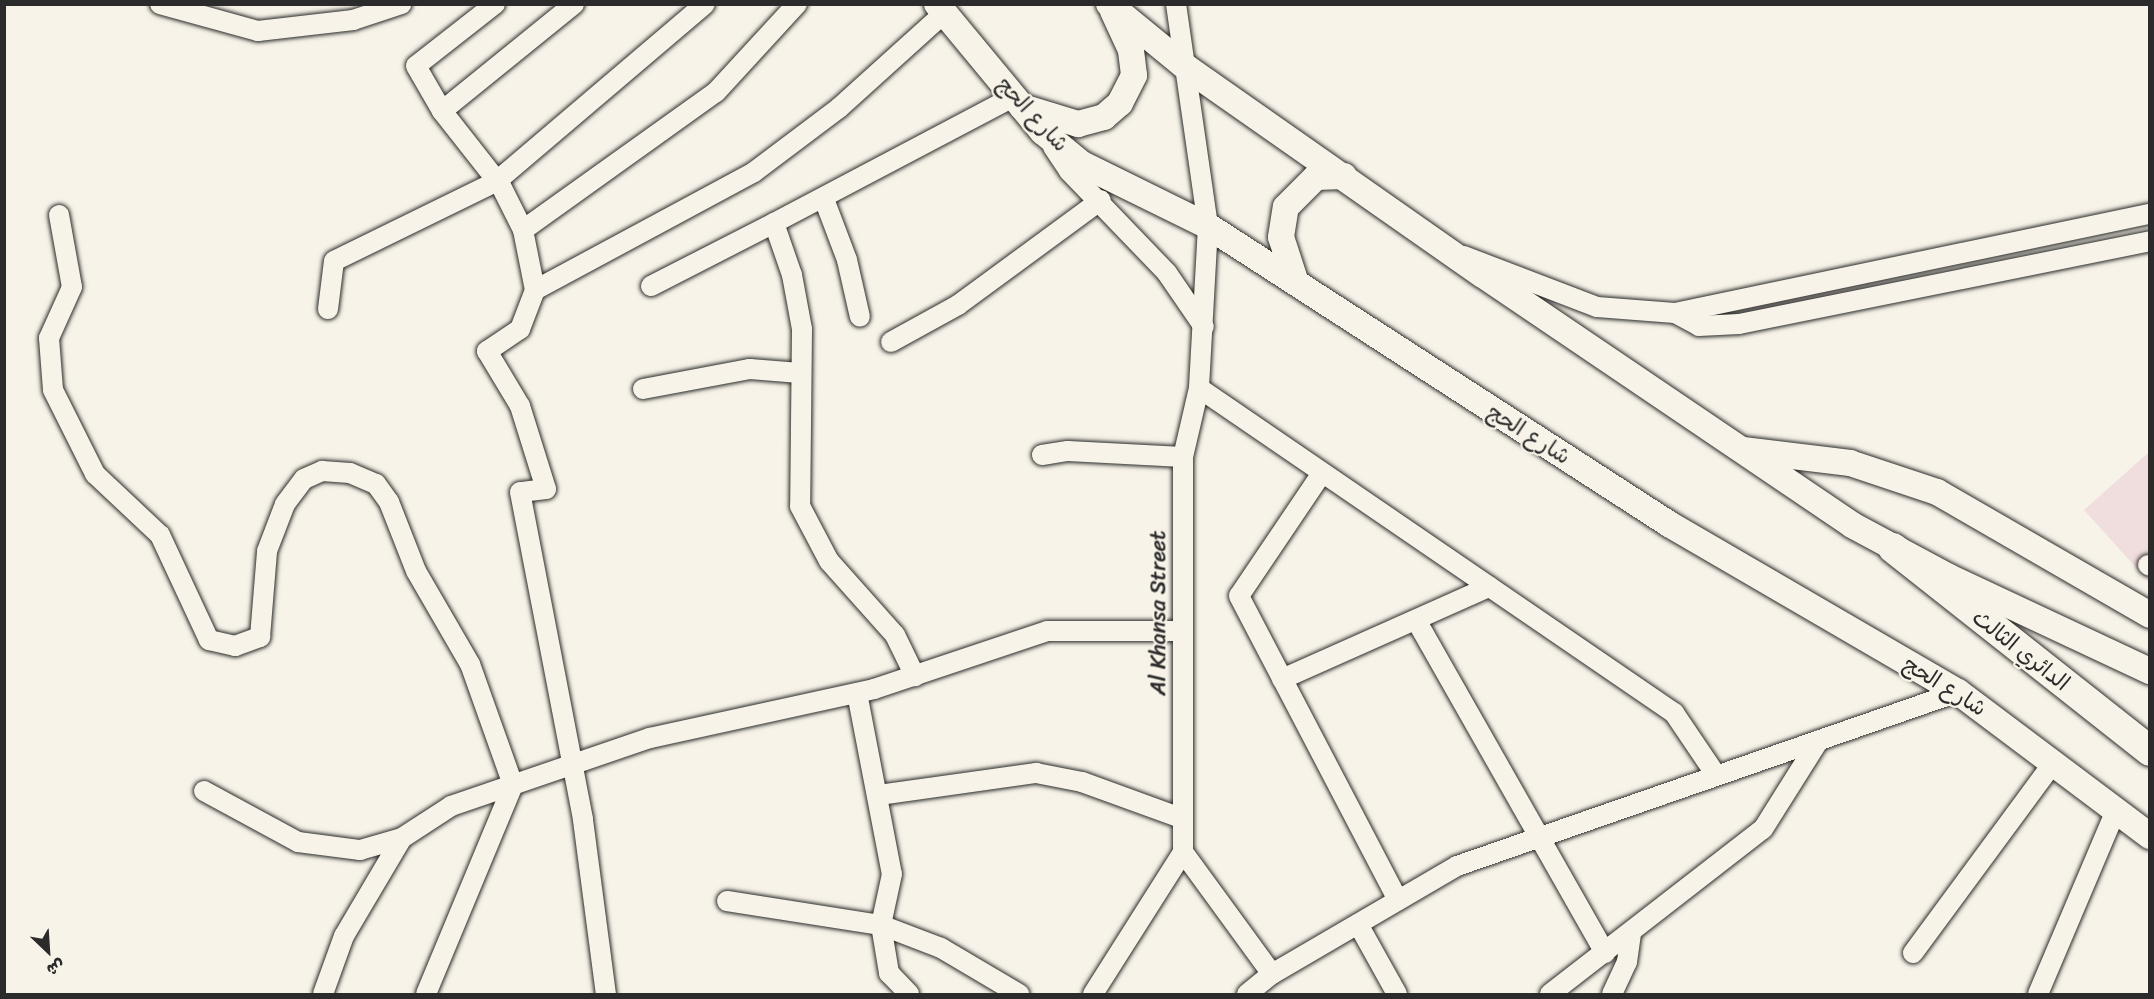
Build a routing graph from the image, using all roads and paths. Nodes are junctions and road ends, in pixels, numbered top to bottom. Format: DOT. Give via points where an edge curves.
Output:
graph roads {
  1 [pos="160,4"];
  2 [pos="402,4"];
  3 [pos="495,4"];
  4 [pos="574,4"];
  5 [pos="705,4"];
  6 [pos="797,4"];
  7 [pos="1176,4"];
  8 [pos="1109,5"];
  9 [pos="940,9"];
  10 [pos="1187,68"];
  11 [pos="1018,102"];
  12 [pos="442,111"];
  13 [pos="1043,132"];
  14 [pos="1344,176"];
  15 [pos="497,181"];
  16 [pos="824,199"];
  17 [pos="1101,200"];
  18 [pos="2150,214"];
  19 [pos="59,215"];
  20 [pos="774,223"];
  21 [pos="1208,226"];
  22 [pos="522,230"];
  23 [pos="2150,241"];
  24 [pos="1448,251"];
  25 [pos="1295,280"];
  26 [pos="651,286"];
  27 [pos="535,290"];
  28 [pos="328,309"];
  29 [pos="1675,313"];
  30 [pos="860,317"];
  31 [pos="1204,327"];
  32 [pos="891,342"];
  33 [pos="800,373"];
  34 [pos="1199,388"];
  35 [pos="643,389"];
  36 [pos="1743,450"];
  37 [pos="1042,455"];
  38 [pos="1183,457"];
  39 [pos="1322,473"];
  40 [pos="1893,548"];
  41 [pos="1489,587"];
  42 [pos="2150,615"];
  43 [pos="1416,620"];
  44 [pos="1182,631"];
  45 [pos="2150,671"];
  46 [pos="915,676"];
  47 [pos="1282,679"];
  48 [pos="1958,692"];
  49 [pos="857,693"];
  50 [pos="1819,740"];
  51 [pos="2150,751"];
  52 [pos="2054,762"];
  53 [pos="571,765"];
  54 [pos="1716,776"];
  55 [pos="513,785"];
  56 [pos="204,791"];
  57 [pos="879,795"];
  58 [pos="2116,810"];
  59 [pos="1181,818"];
  60 [pos="2150,836"];
  61 [pos="1540,837"];
  62 [pos="402,838"];
  63 [pos="1184,852"];
  64 [pos="1398,900"];
  65 [pos="727,901"];
  66 [pos="1358,924"];
  67 [pos="881,925"];
  68 [pos="1631,933"];
  69 [pos="1605,953"];
  70 [pos="1913,953"];
  71 [pos="1272,974"];
  72 [pos="323,994"];
  73 [pos="426,994"];
  74 [pos="606,994"];
  75 [pos="909,994"];
  76 [pos="1019,994"];
  77 [pos="1093,994"];
  78 [pos="1246,994"];
  79 [pos="1397,994"];
  80 [pos="1550,994"];
  81 [pos="1612,994"];
  82 [pos="2038,994"];
  1 -- 2 [label="street" via="258,31 353,20"];
  3 -- 12 [label="street" via="416,66"];
  4 -- 12 [label="street"];
  5 -- 15 [label="street"];
  6 -- 22 [label="street" via="716,92"];
  7 -- 10 [label="street"];
  8 -- 10 [label="main road"];
  8 -- 11 [label="main road" via="1131,50 1134,75 1120,103 1104,117 1078,124"];
  9 -- 11 [label="main road, شارع الحج"];
  9 -- 27 [label="street" via="839,108 754,172"];
  10 -- 14 [label="main road"];
  10 -- 21 [label="street, Al Khansa Street"];
  11 -- 13 [label="main road, شارع الحج"];
  11 -- 16 [label="street"];
  12 -- 15 [label="street"];
  13 -- 17 [label="street" via="1069,171"];
  13 -- 21 [label="main road, شارع الحج" via="1119,187"];
  14 -- 24 [label="main road"];
  14 -- 25 [label="main road" via="1316,177 1286,207 1281,237"];
  15 -- 22 [label="street"];
  15 -- 28 [label="street" via="334,261"];
  16 -- 20 [label="street"];
  16 -- 30 [label="street" via="848,260"];
  17 -- 31 [label="street" via="1167,273"];
  17 -- 32 [label="street" via="958,305"];
  18 -- 29 [label="street"];
  19 -- 55 [label="street" via="72,287 49,338 53,390 95,474 160,536 209,640 235,646 260,637 267,551 285,504 304,479 332,471 376,484 389,502 416,572 470,664"];
  20 -- 26 [label="street"];
  20 -- 33 [label="street" via="799,300"];
  21 -- 25 [label="main road, شارع الحج"];
  21 -- 31 [label="street, Al Khansa Street"];
  22 -- 27 [label="street"];
  23 -- 29 [label="street" via="1739,324 1699,327"];
  24 -- 29 [label="street" via="1597,307"];
  24 -- 36 [label="main road"];
  25 -- 48 [label="main road, شارع الحج" via="1669,524"];
  27 -- 53 [label="street" via="520,329 487,351 520,405 546,489 520,492"];
  31 -- 34 [label="street, Al Khansa Street"];
  33 -- 35 [label="street" via="750,369"];
  33 -- 46 [label="street" via="800,506 829,561 896,635"];
  34 -- 38 [label="street, Al Khansa Street"];
  34 -- 39 [label="street"];
  36 -- 40 [label="main road"];
  36 -- 42 [label="main road" via="1823,457 1918,484 1965,505"];
  37 -- 38 [label="street" via="1068,451"];
  38 -- 44 [label="street, Al Khansa Street"];
  39 -- 41 [label="street"];
  39 -- 47 [label="street" via="1239,596"];
  40 -- 45 [label="main road"];
  40 -- 51 [label="highway, الدائري الثالث"];
  41 -- 43 [label="street"];
  41 -- 54 [label="street" via="1674,713"];
  43 -- 47 [label="street"];
  43 -- 61 [label="street"];
  44 -- 46 [label="street" via="1047,631"];
  44 -- 59 [label="street, Al Khansa Street"];
  46 -- 49 [label="street"];
  47 -- 64 [label="street"];
  48 -- 50 [label="street"];
  48 -- 52 [label="main road, شارع الحج"];
  49 -- 53 [label="street" via="650,738"];
  49 -- 57 [label="street"];
  50 -- 54 [label="street"];
  50 -- 68 [label="street" via="1763,829"];
  52 -- 58 [label="main road, شارع الحج"];
  52 -- 70 [label="street"];
  53 -- 55 [label="street"];
  53 -- 74 [label="street"];
  54 -- 61 [label="street"];
  55 -- 62 [label="street" via="451,806"];
  55 -- 73 [label="street"];
  56 -- 62 [label="street" via="298,842 360,850"];
  57 -- 59 [label="street" via="1036,773 1082,782"];
  57 -- 67 [label="street" via="892,874"];
  58 -- 60 [label="main road, شارع الحج"];
  58 -- 82 [label="street"];
  59 -- 63 [label="street, Al Khansa Street"];
  61 -- 64 [label="street" via="1456,866"];
  61 -- 69 [label="street"];
  62 -- 72 [label="street" via="344,936"];
  63 -- 71 [label="street"];
  63 -- 77 [label="street"];
  64 -- 66 [label="street"];
  65 -- 67 [label="street"];
  66 -- 71 [label="street"];
  66 -- 79 [label="street"];
  67 -- 75 [label="street" via="889,973"];
  67 -- 76 [label="street" via="941,948"];
  68 -- 69 [label="street"];
  68 -- 81 [label="street" via="1627,962"];
  69 -- 80 [label="street"];
  71 -- 78 [label="street"];
}
